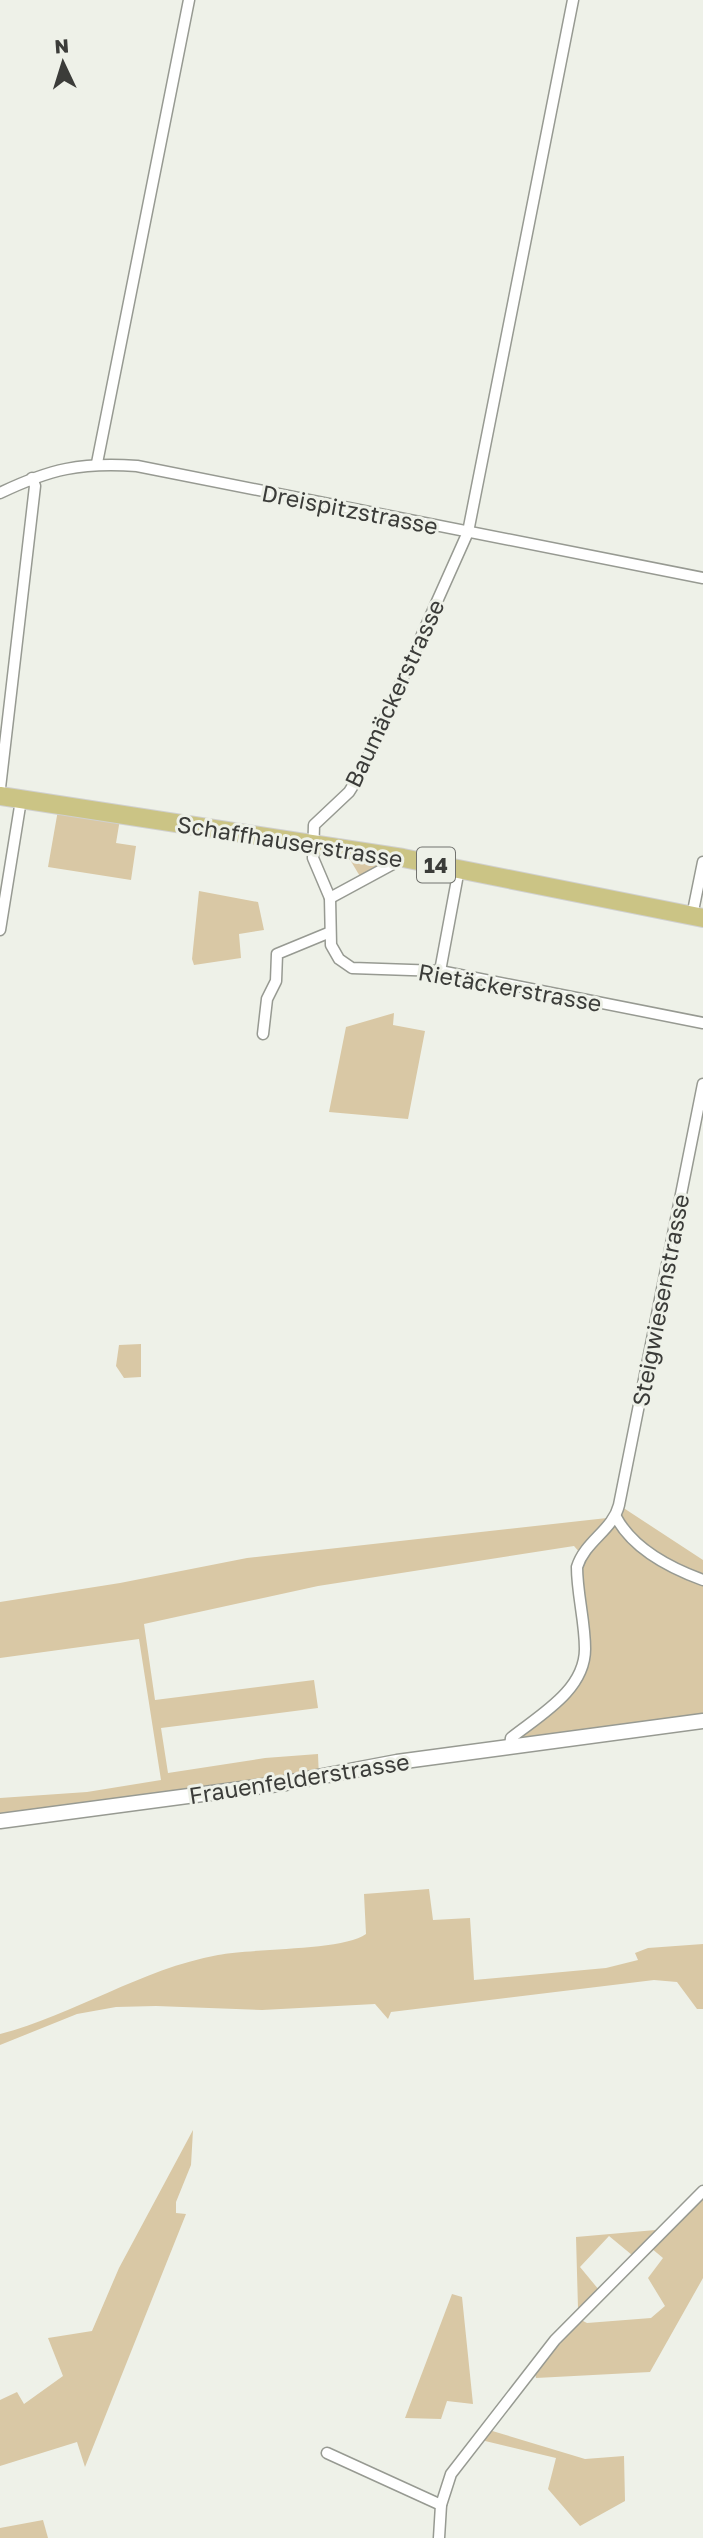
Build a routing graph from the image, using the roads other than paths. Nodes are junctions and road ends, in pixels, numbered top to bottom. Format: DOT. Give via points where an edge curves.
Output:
graph roads {
  1 [pos="189,0"];
  2 [pos="573,0"];
  3 [pos="97,463"];
  4 [pos="32,478"];
  5 [pos="0,493"];
  6 [pos="468,532"];
  7 [pos="703,578"];
  8 [pos="0,788"];
  9 [pos="0,796"];
  10 [pos="21,800"];
  11 [pos="312,844"];
  12 [pos="403,858"];
  13 [pos="703,862"];
  14 [pos="459,869"];
  15 [pos="331,898"];
  16 [pos="698,917"];
  17 [pos="0,930"];
  18 [pos="328,933"];
  19 [pos="440,971"];
  20 [pos="703,1023"];
  21 [pos="263,1034"];
  22 [pos="703,1084"];
  23 [pos="616,1517"];
  24 [pos="703,1580"];
  25 [pos="703,1721"];
  26 [pos="510,1746"];
  27 [pos="0,1821"];
  28 [pos="703,2190"];
  29 [pos="327,2453"];
  30 [pos="441,2505"];
  31 [pos="439,2538"];
  1 -- 3 [label="street"];
  2 -- 6 [label="street, Baumäckerstrasse"];
  3 -- 4 [label="street, Dreispitzstrasse" via="63,467"];
  3 -- 6 [label="street, Dreispitzstrasse" via="137,466"];
  4 -- 5 [label="street, Dreispitzstrasse"];
  4 -- 8 [label="street" via="35,486"];
  6 -- 7 [label="street, Dreispitzstrasse"];
  6 -- 11 [label="street, Baumäckerstrasse" via="359,776 314,825"];
  9 -- 10 [label="main road, Schaffhauserstrasse / 14"];
  10 -- 11 [label="main road, Schaffhauserstrasse / 14"];
  10 -- 17 [label="street"];
  11 -- 12 [label="main road, Schaffhauserstrasse / 14"];
  11 -- 15 [label="street" via="313,858"];
  12 -- 14 [label="main road, Schaffhauserstrasse / 14"];
  12 -- 15 [label="street"];
  13 -- 16 [label="street"];
  14 -- 16 [label="main road, Schaffhauserstrasse / 14"];
  14 -- 19 [label="street"];
  15 -- 18 [label="street"];
  18 -- 19 [label="street, Rietäckerstrasse" via="339,958 352,968"];
  18 -- 21 [label="street" via="277,954 276,981 267,999"];
  19 -- 20 [label="street, Rietäckerstrasse"];
  22 -- 23 [label="street, Steigwiesenstrasse"];
  23 -- 24 [label="street" via="641,1547 678,1571"];
  23 -- 26 [label="street" via="581,1554 577,1567 585,1650 582,1670 574,1685 511,1738"];
  25 -- 26 [label="street, Frauenfelderstrasse"];
  26 -- 27 [label="street, Frauenfelderstrasse" via="308,1780"];
  28 -- 30 [label="street" via="555,2340 451,2474"];
  29 -- 30 [label="street"];
  30 -- 31 [label="street"];
}
